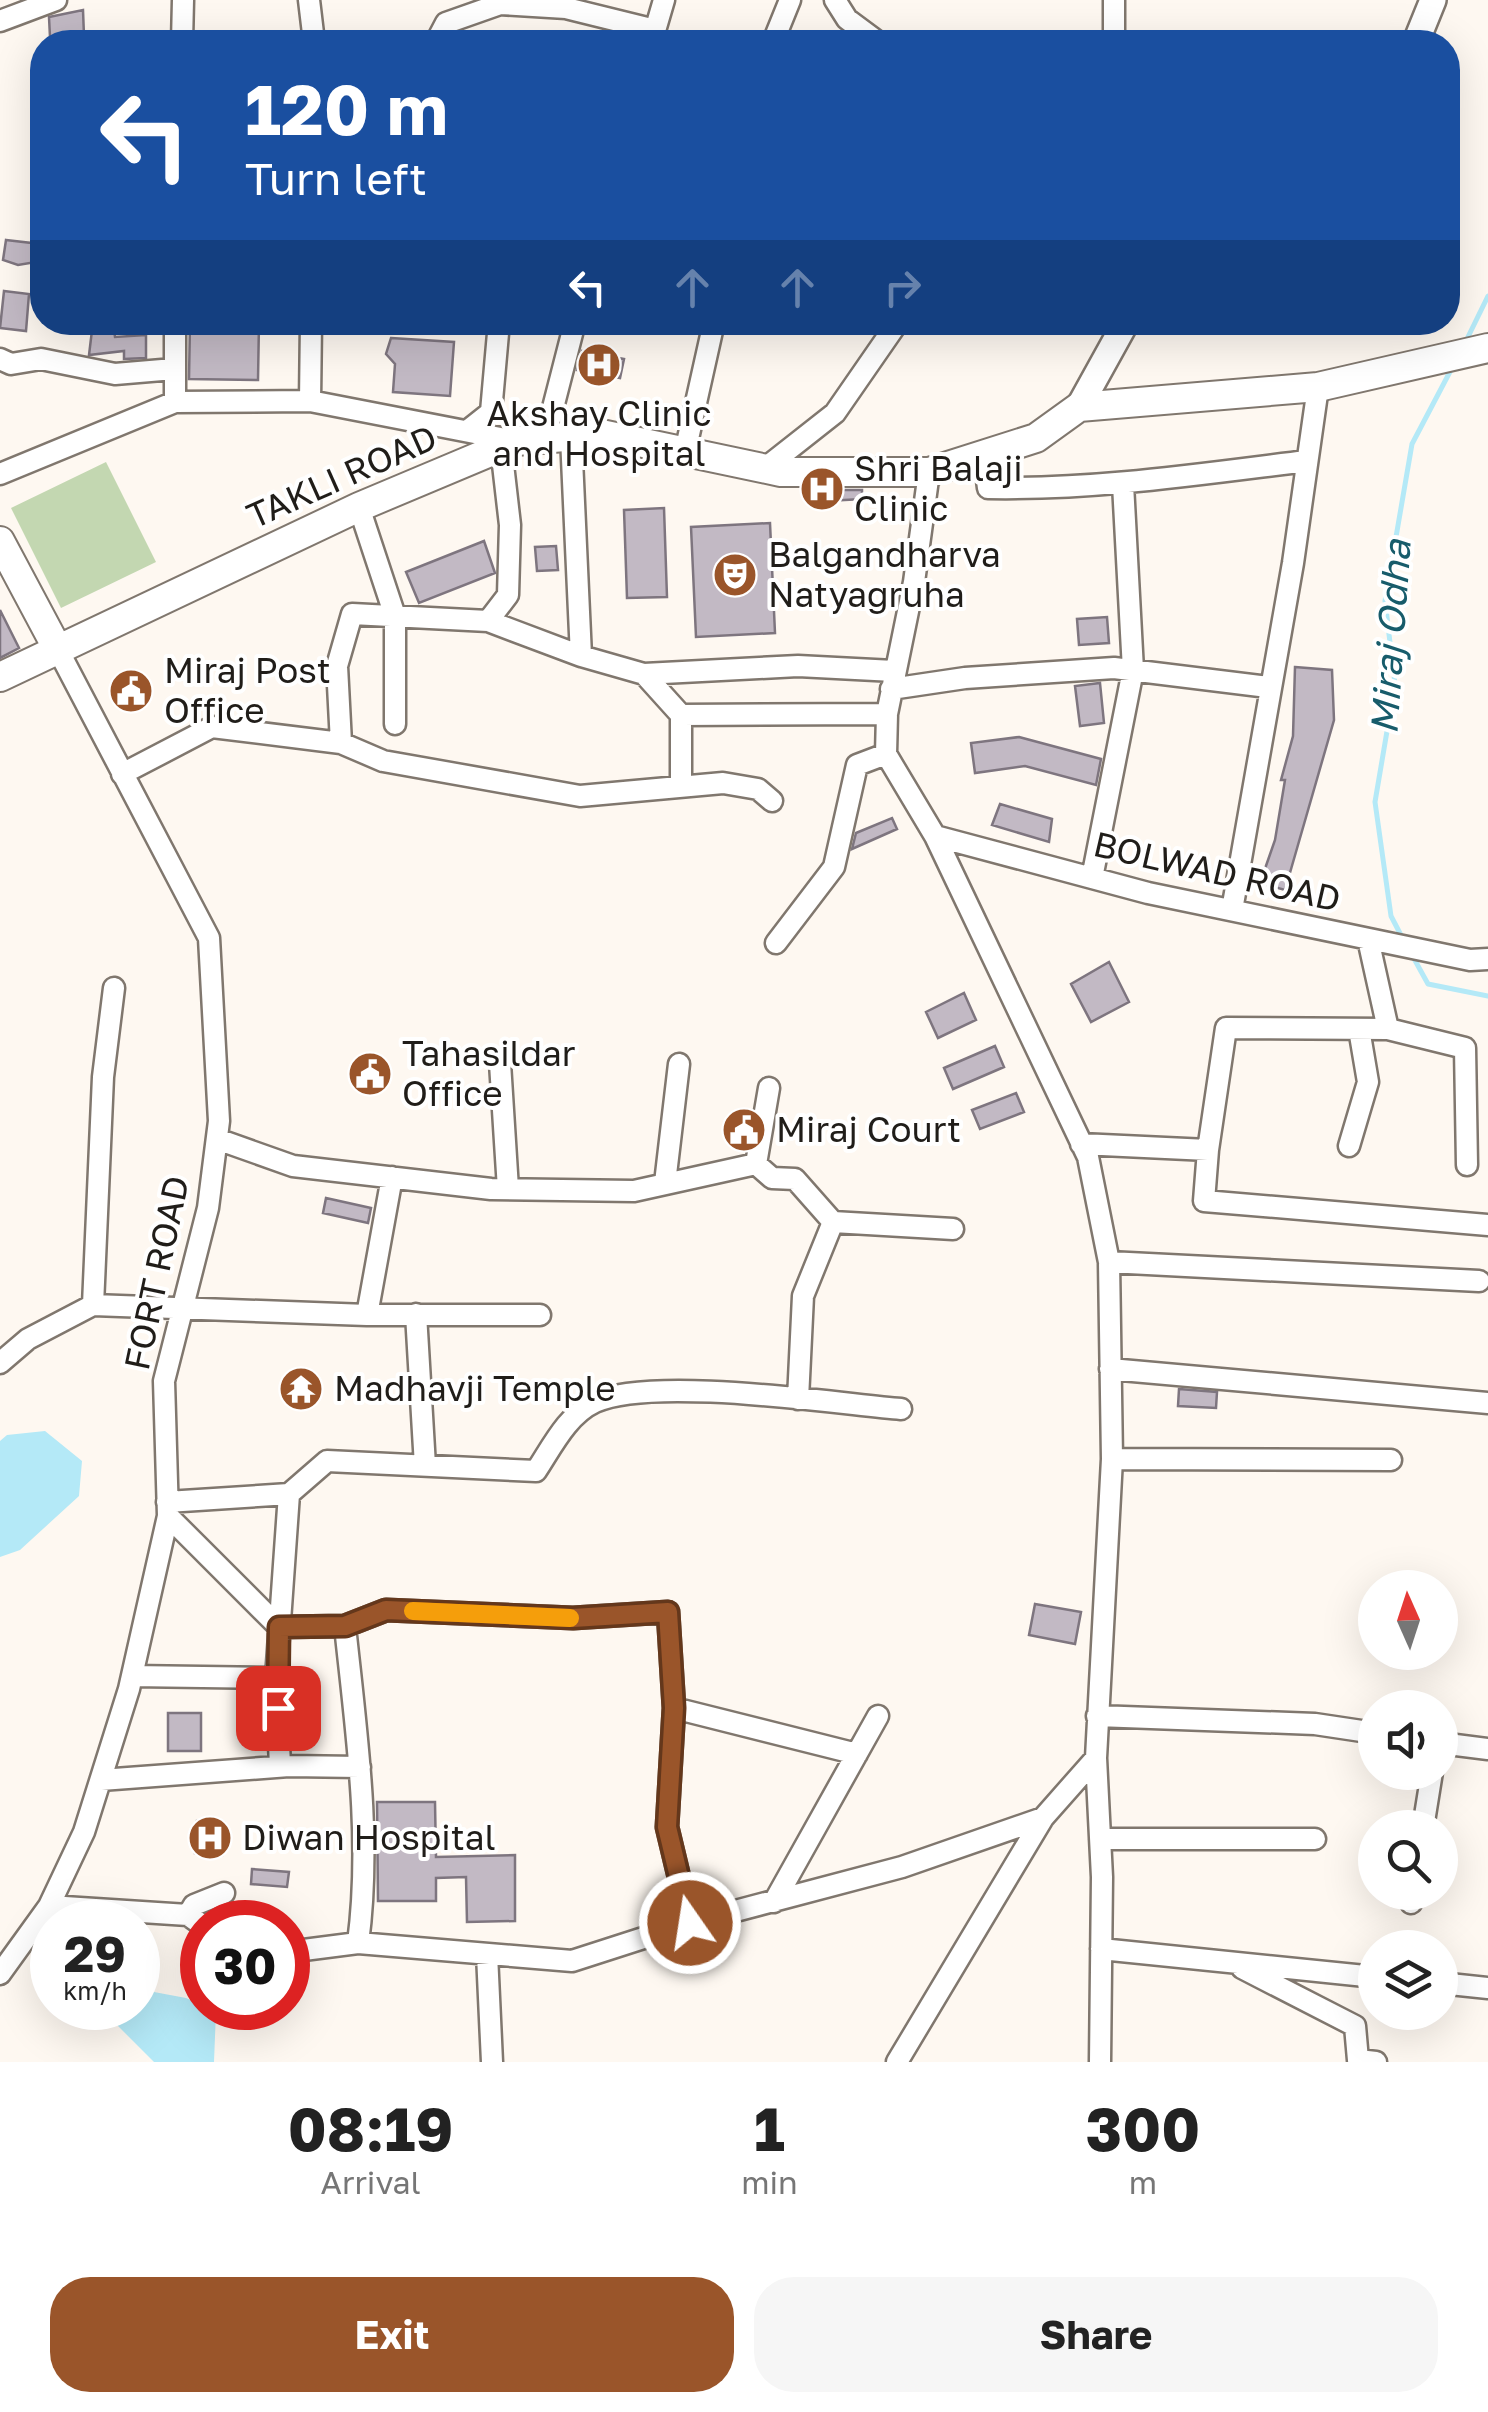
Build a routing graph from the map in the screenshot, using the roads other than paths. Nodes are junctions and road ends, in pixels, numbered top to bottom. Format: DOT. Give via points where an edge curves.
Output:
graph roads {
  1 [pos="56,0"];
  2 [pos="183,0"];
  3 [pos="308,0"];
  4 [pos="664,0"];
  5 [pos="790,0"];
  6 [pos="835,0"];
  7 [pos="1114,0"];
  8 [pos="1434,0"];
  9 [pos="0,20"];
  10 [pos="182,30"];
  11 [pos="312,30"];
  12 [pos="442,30"];
  13 [pos="635,30"];
  14 [pos="656,30"];
  15 [pos="778,30"];
  16 [pos="862,30"];
  17 [pos="1114,30"];
  18 [pos="1421,30"];
  19 [pos="175,335"];
  20 [pos="312,335"];
  21 [pos="498,335"];
  22 [pos="573,335"];
  23 [pos="711,335"];
  24 [pos="889,335"];
  25 [pos="1119,335"];
  26 [pos="1488,348"];
  27 [pos="0,358"];
  28 [pos="174,369"];
  29 [pos="1318,386"];
  30 [pos="310,401"];
  31 [pos="175,402"];
  32 [pos="1080,408"];
  33 [pos="467,432"];
  34 [pos="558,438"];
  35 [pos="508,444"];
  36 [pos="685,452"];
  37 [pos="984,456"];
  38 [pos="1308,460"];
  39 [pos="764,469"];
  40 [pos="929,472"];
  41 [pos="0,474"];
  42 [pos="1123,484"];
  43 [pos="359,507"];
  44 [pos="0,541"];
  45 [pos="396,616"];
  46 [pos="488,621"];
  47 [pos="57,648"];
  48 [pos="580,656"];
  49 [pos="1133,670"];
  50 [pos="644,674"];
  51 [pos="0,678"];
  52 [pos="893,680"];
  53 [pos="1268,687"];
  54 [pos="887,714"];
  55 [pos="680,716"];
  56 [pos="395,724"];
  57 [pos="341,743"];
  58 [pos="886,754"];
  59 [pos="122,774"];
  60 [pos="681,784"];
  61 [pos="772,800"];
  62 [pos="935,836"];
  63 [pos="1092,878"];
  64 [pos="1232,910"];
  65 [pos="1368,939"];
  66 [pos="776,943"];
  67 [pos="1488,959"];
  68 [pos="114,988"];
  69 [pos="1360,1029"];
  70 [pos="1388,1029"];
  71 [pos="500,1063"];
  72 [pos="679,1064"];
  73 [pos="768,1088"];
  74 [pos="217,1139"];
  75 [pos="1081,1144"];
  76 [pos="1349,1146"];
  77 [pos="1208,1150"];
  78 [pos="756,1164"];
  79 [pos="1468,1165"];
  80 [pos="392,1178"];
  81 [pos="665,1183"];
  82 [pos="508,1190"];
  83 [pos="833,1222"];
  84 [pos="1488,1225"];
  85 [pos="953,1229"];
  86 [pos="1108,1262"];
  87 [pos="1479,1280"];
  88 [pos="93,1305"];
  89 [pos="180,1306"];
  90 [pos="367,1314"];
  91 [pos="416,1314"];
  92 [pos="540,1315"];
  93 [pos="0,1363"];
  94 [pos="1110,1368"];
  95 [pos="798,1400"];
  96 [pos="1488,1403"];
  97 [pos="901,1410"];
  98 [pos="1112,1459"];
  99 [pos="1390,1460"];
  100 [pos="424,1466"];
  101 [pos="290,1494"];
  102 [pos="168,1509"];
  103 [pos="345,1626"];
  104 [pos="279,1627"];
  105 [pos="132,1676"];
  106 [pos="276,1678"];
  107 [pos="674,1708"];
  108 [pos="878,1716"];
  109 [pos="1097,1716"];
  110 [pos="1358,1730"];
  111 [pos="1458,1745"];
  112 [pos="1486,1749"];
  113 [pos="857,1754"];
  114 [pos="1096,1758"];
  115 [pos="280,1766"];
  116 [pos="360,1767"];
  117 [pos="101,1780"];
  118 [pos="1043,1818"];
  119 [pos="1100,1839"];
  120 [pos="1315,1839"];
  121 [pos="224,1893"];
  122 [pos="51,1900"];
  123 [pos="206,1900"];
  124 [pos="774,1902"];
  125 [pos="690,1923"];
  126 [pos="30,1932"];
  127 [pos="358,1943"];
  128 [pos="310,1949"];
  129 [pos="1101,1949"];
  130 [pos="487,1954"];
  131 [pos="1231,1962"];
  132 [pos="0,1974"];
  133 [pos="1358,1975"];
  134 [pos="1458,1985"];
  135 [pos="1488,1988"];
  136 [pos="492,2062"];
  137 [pos="897,2062"];
  138 [pos="1100,2062"];
  139 [pos="1376,2062"];
  1 -- 9 [label="street"];
  2 -- 10 [label="street"];
  3 -- 11 [label="street"];
  4 -- 14 [label="street"];
  5 -- 15 [label="street"];
  6 -- 16 [label="street"];
  7 -- 17 [label="street"];
  8 -- 18 [label="street"];
  12 -- 13 [label="street" via="500,4 566,8"];
  19 -- 28 [label="street"];
  20 -- 30 [label="street"];
  21 -- 33 [label="street" via="491,412"];
  22 -- 34 [label="street"];
  23 -- 36 [label="street"];
  24 -- 39 [label="street" via="836,413"];
  25 -- 32 [label="street"];
  26 -- 29 [label="main road, TAKLI ROAD"];
  27 -- 28 [label="street" via="115,374"];
  28 -- 31 [label="street"];
  29 -- 32 [label="main road, TAKLI ROAD"];
  29 -- 38 [label="street"];
  30 -- 31 [label="street"];
  30 -- 33 [label="street"];
  31 -- 41 [label="street"];
  32 -- 37 [label="main road, TAKLI ROAD" via="1036,438"];
  33 -- 35 [label="street"];
  34 -- 35 [label="main road, TAKLI ROAD"];
  34 -- 36 [label="main road, TAKLI ROAD" via="601,434"];
  34 -- 48 [label="street"];
  35 -- 43 [label="main road, TAKLI ROAD"];
  35 -- 46 [label="street" via="508,596"];
  36 -- 39 [label="main road, TAKLI ROAD"];
  37 -- 40 [label="main road, TAKLI ROAD"];
  37 -- 42 [label="street" via="988,488"];
  38 -- 42 [label="street"];
  38 -- 53 [label="street"];
  39 -- 40 [label="main road, TAKLI ROAD"];
  40 -- 52 [label="street"];
  42 -- 49 [label="street"];
  43 -- 45 [label="street"];
  43 -- 47 [label="main road, TAKLI ROAD"];
  44 -- 47 [label="main road"];
  45 -- 46 [label="street"];
  45 -- 56 [label="street"];
  45 -- 57 [label="street" via="352,614 337,666"];
  46 -- 48 [label="street"];
  47 -- 51 [label="main road, TAKLI ROAD"];
  47 -- 59 [label="street, FORT ROAD"];
  48 -- 50 [label="street"];
  49 -- 52 [label="street"];
  49 -- 53 [label="street"];
  49 -- 63 [label="street"];
  50 -- 52 [label="street" via="798,666"];
  50 -- 55 [label="street"];
  52 -- 54 [label="street"];
  53 -- 64 [label="street"];
  54 -- 55 [label="street"];
  54 -- 58 [label="street"];
  55 -- 60 [label="street"];
  57 -- 59 [label="street" via="212,727"];
  57 -- 60 [label="street" via="400,764 580,796"];
  58 -- 62 [label="street"];
  58 -- 66 [label="street" via="857,765 834,866"];
  59 -- 74 [label="street, FORT ROAD" via="209,938"];
  60 -- 61 [label="street" via="758,788"];
  62 -- 63 [label="street, BOLWAD ROAD"];
  62 -- 75 [label="street"];
  63 -- 64 [label="street, BOLWAD ROAD"];
  64 -- 65 [label="street, BOLWAD ROAD"];
  65 -- 67 [label="street, BOLWAD ROAD"];
  65 -- 70 [label="street"];
  68 -- 88 [label="street" via="102,1078"];
  69 -- 70 [label="street"];
  69 -- 76 [label="street" via="1368,1082"];
  69 -- 77 [label="street" via="1226,1028"];
  70 -- 79 [label="street" via="1465,1048"];
  71 -- 82 [label="street"];
  72 -- 81 [label="street"];
  73 -- 78 [label="street"];
  74 -- 80 [label="street" via="293,1166"];
  74 -- 89 [label="street, FORT ROAD" via="208,1208"];
  75 -- 77 [label="street"];
  75 -- 86 [label="street"];
  77 -- 84 [label="street" via="1204,1201"];
  78 -- 81 [label="street"];
  78 -- 83 [label="street" via="772,1178 795,1180"];
  80 -- 82 [label="street"];
  80 -- 90 [label="street"];
  81 -- 82 [label="street" via="634,1191"];
  83 -- 85 [label="street"];
  83 -- 95 [label="street" via="803,1296"];
  86 -- 87 [label="street"];
  86 -- 94 [label="street"];
  88 -- 89 [label="street"];
  88 -- 93 [label="street" via="28,1339"];
  89 -- 90 [label="street"];
  89 -- 102 [label="street, FORT ROAD" via="164,1381"];
  90 -- 91 [label="street"];
  91 -- 92 [label="street"];
  91 -- 100 [label="street"];
  94 -- 96 [label="street"];
  94 -- 98 [label="street"];
  95 -- 97 [label="street"];
  95 -- 100 [label="street" via="638,1390 594,1403 569,1422 536,1472"];
  98 -- 99 [label="street"];
  98 -- 109 [label="street"];
  100 -- 101 [label="street" via="327,1461"];
  101 -- 102 [label="street"];
  101 -- 104 [label="street"];
  102 -- 104 [label="street"];
  102 -- 105 [label="street, FORT ROAD"];
  103 -- 104 [label="street"];
  103 -- 107 [label="street" via="386,1610 573,1618 668,1612"];
  103 -- 116 [label="street"];
  104 -- 106 [label="street"];
  105 -- 106 [label="street"];
  105 -- 117 [label="street, FORT ROAD"];
  106 -- 115 [label="street"];
  107 -- 113 [label="street"];
  107 -- 125 [label="street" via="667,1827"];
  108 -- 113 [label="street"];
  109 -- 110 [label="street"];
  109 -- 114 [label="street"];
  111 -- 112 [label="street"];
  113 -- 124 [label="street"];
  114 -- 118 [label="street"];
  114 -- 119 [label="street"];
  115 -- 116 [label="street"];
  115 -- 117 [label="street"];
  116 -- 127 [label="street" via="364,1895"];
  117 -- 122 [label="street, FORT ROAD"];
  118 -- 124 [label="street"];
  118 -- 137 [label="street"];
  119 -- 120 [label="street"];
  119 -- 129 [label="street"];
  121 -- 123 [label="street"];
  124 -- 125 [label="street"];
  125 -- 130 [label="street" via="572,1960"];
  126 -- 132 [label="street, FORT ROAD"];
  127 -- 128 [label="street"];
  127 -- 130 [label="street"];
  129 -- 131 [label="street"];
  129 -- 138 [label="street"];
  130 -- 136 [label="street"];
  131 -- 133 [label="street"];
  131 -- 139 [label="street" via="1355,2026 1358,2060"];
  134 -- 135 [label="street"];
}
